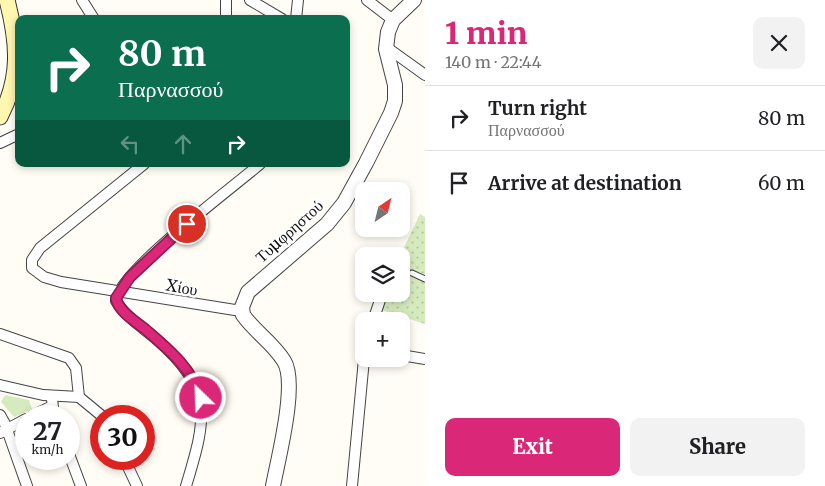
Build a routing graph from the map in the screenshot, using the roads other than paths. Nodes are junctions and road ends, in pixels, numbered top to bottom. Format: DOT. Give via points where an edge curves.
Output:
graph roads {
  1 [pos="7,0"];
  2 [pos="82,0"];
  3 [pos="226,0"];
  4 [pos="250,0"];
  5 [pos="298,0"];
  6 [pos="367,0"];
  7 [pos="414,0"];
  8 [pos="91,15"];
  9 [pos="226,15"];
  10 [pos="275,15"];
  11 [pos="296,15"];
  12 [pos="393,20"];
  13 [pos="386,52"];
  14 [pos="15,55"];
  15 [pos="425,75"];
  16 [pos="15,77"];
  17 [pos="0,117"];
  18 [pos="15,136"];
  19 [pos="0,143"];
  20 [pos="140,167"];
  21 [pos="256,167"];
  22 [pos="412,273"];
  23 [pos="425,279"];
  24 [pos="119,291"];
  25 [pos="241,311"];
  26 [pos="0,334"];
  27 [pos="410,356"];
  28 [pos="425,359"];
  29 [pos="363,367"];
  30 [pos="0,385"];
  31 [pos="79,397"];
  32 [pos="50,405"];
  33 [pos="56,405"];
  34 [pos="90,406"];
  35 [pos="0,415"];
  36 [pos="15,425"];
  37 [pos="4,431"];
  38 [pos="75,470"];
  39 [pos="129,470"];
  40 [pos="27,486"];
  41 [pos="81,486"];
  42 [pos="137,486"];
  43 [pos="186,486"];
  44 [pos="273,486"];
  45 [pos="352,486"];
  1 -- 14 [label="main road"];
  2 -- 8 [label="street"];
  3 -- 9 [label="street"];
  4 -- 10 [label="street"];
  5 -- 11 [label="street"];
  6 -- 12 [label="street"];
  7 -- 12 [label="street, Τυμφρηστού"];
  12 -- 13 [label="street, Τυμφρηστού" via="386,37"];
  13 -- 15 [label="street" via="389,49"];
  13 -- 25 [label="street, Τυμφρηστού" via="395,85 394,107 350,192 320,232 248,292"];
  16 -- 17 [label="main road"];
  18 -- 19 [label="street"];
  20 -- 24 [label="street, Χίου" via="40,248 32,260 32,268 51,279"];
  21 -- 24 [label="street" via="176,234"];
  22 -- 23 [label="lane"];
  24 -- 25 [label="street, Χίου"];
  24 -- 43 [label="street" via="116,298 119,306 173,354 198,390 202,422"];
  25 -- 44 [label="street" via="279,353 288,371 288,402"];
  26 -- 31 [label="street" via="69,358 76,368"];
  27 -- 28 [label="street"];
  29 -- 45 [label="street"];
  30 -- 32 [label="street"];
  31 -- 33 [label="street"];
  31 -- 34 [label="street"];
  35 -- 37 [label="street"];
  36 -- 37 [label="street"];
  37 -- 40 [label="street"];
  38 -- 41 [label="street"];
  39 -- 42 [label="street"];
}
